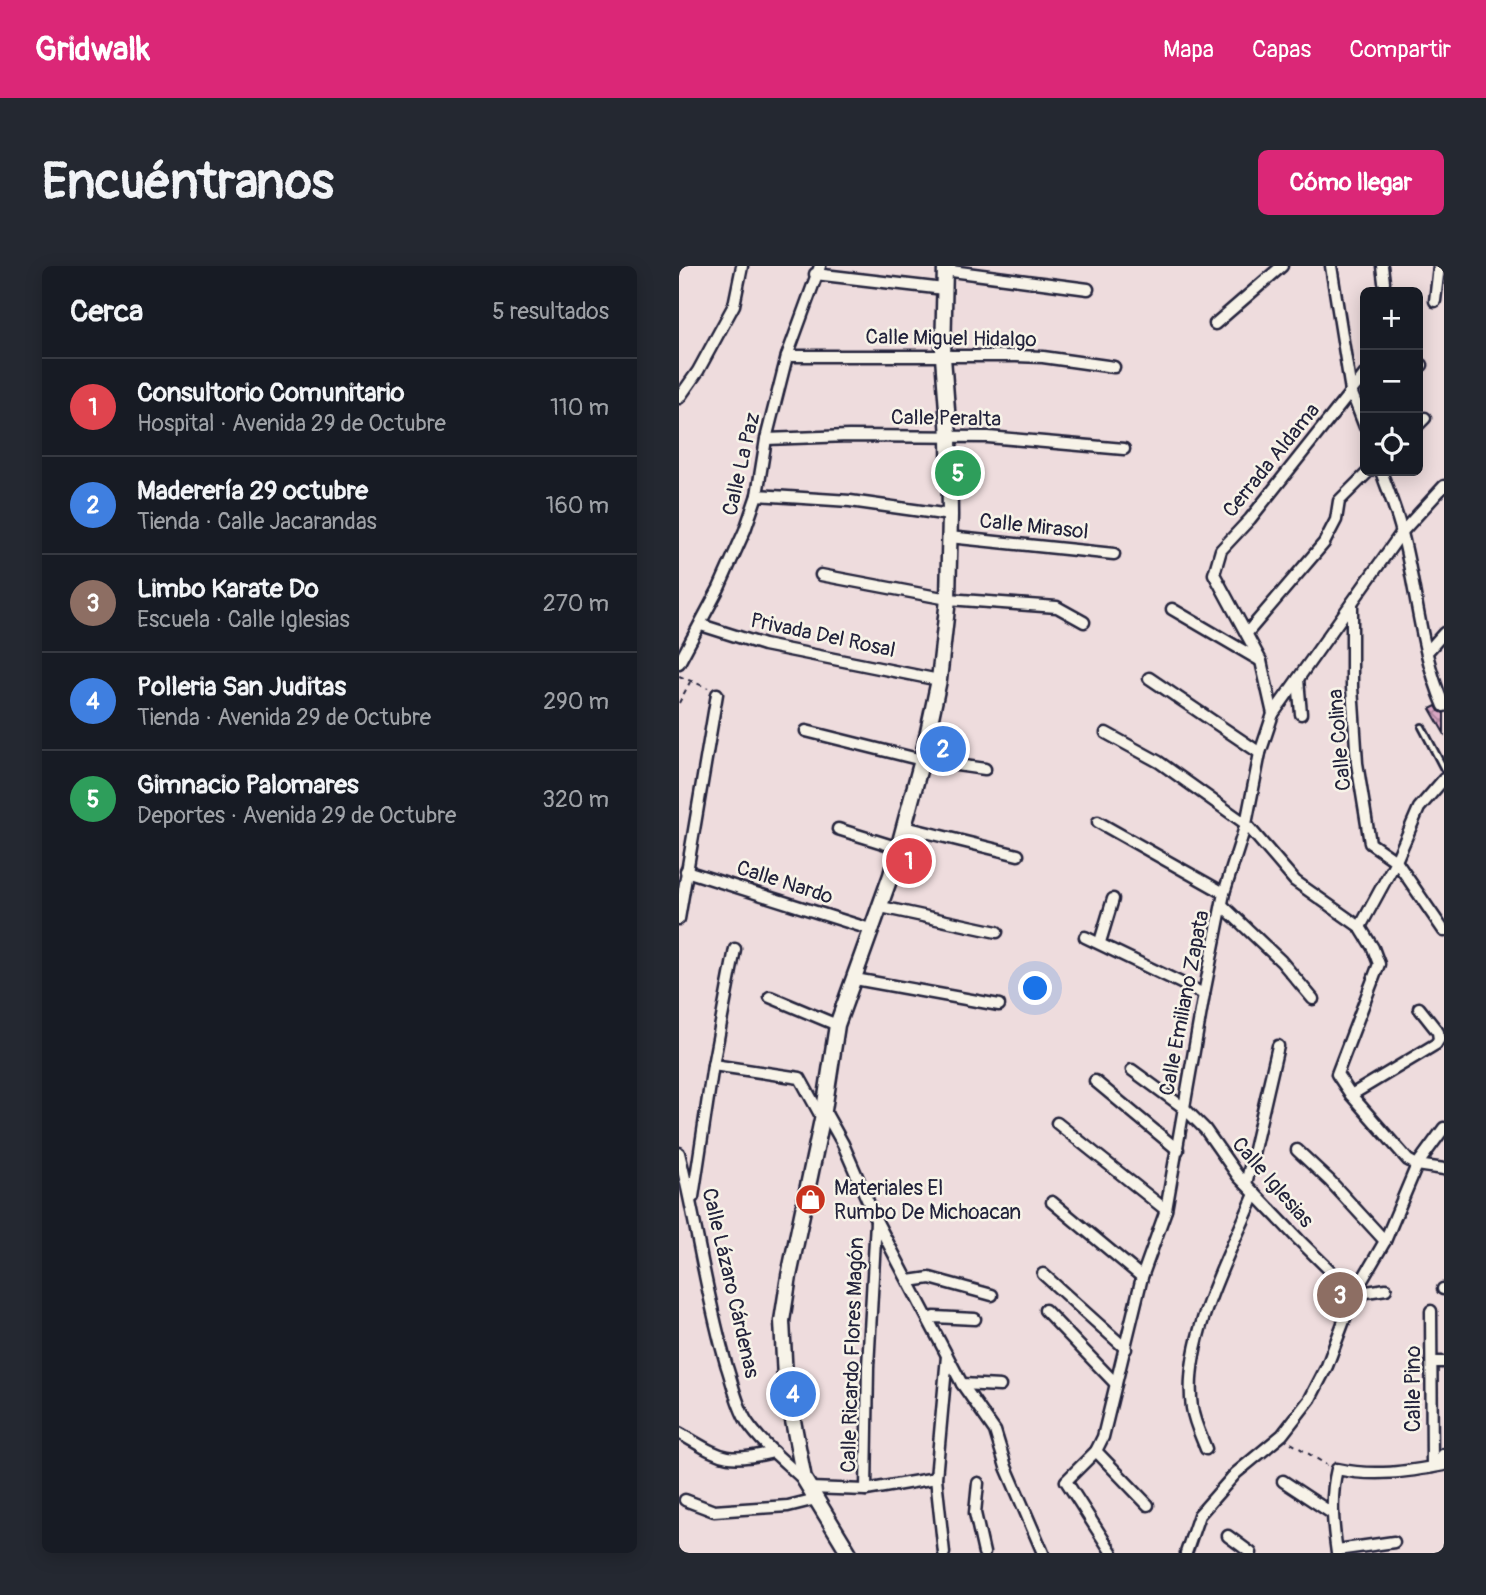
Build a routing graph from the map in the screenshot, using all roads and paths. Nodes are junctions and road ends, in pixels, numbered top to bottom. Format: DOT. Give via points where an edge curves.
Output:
graph roads {
  1 [pos="743,266"];
  2 [pos="1263,266"];
  3 [pos="1282,266"];
  4 [pos="1331,266"];
  5 [pos="1383,266"];
  6 [pos="1439,266"];
  7 [pos="945,268"];
  8 [pos="817,270"];
  9 [pos="1272,274"];
  10 [pos="1384,282"];
  11 [pos="944,289"];
  12 [pos="1088,289"];
  13 [pos="1435,300"];
  14 [pos="1215,324"];
  15 [pos="787,356"];
  16 [pos="943,357"];
  17 [pos="1114,367"];
  18 [pos="1360,380"];
  19 [pos="1351,391"];
  20 [pos="679,398"];
  21 [pos="1360,405"];
  22 [pos="949,436"];
  23 [pos="766,439"];
  24 [pos="1124,449"];
  25 [pos="1364,476"];
  26 [pos="1383,476"];
  27 [pos="1444,486"];
  28 [pos="757,495"];
  29 [pos="950,515"];
  30 [pos="1402,532"];
  31 [pos="949,537"];
  32 [pos="1114,554"];
  33 [pos="821,575"];
  34 [pos="948,599"];
  35 [pos="1352,602"];
  36 [pos="1172,609"];
  37 [pos="1084,622"];
  38 [pos="701,625"];
  39 [pos="1247,633"];
  40 [pos="1444,633"];
  41 [pos="1427,652"];
  42 [pos="1261,661"];
  43 [pos="679,663"];
  44 [pos="679,676"];
  45 [pos="1149,677"];
  46 [pos="1298,679"];
  47 [pos="939,680"];
  48 [pos="690,681"];
  49 [pos="717,694"];
  50 [pos="679,703"];
  51 [pos="1444,706"];
  52 [pos="1273,714"];
  53 [pos="1301,714"];
  54 [pos="1422,727"];
  55 [pos="806,731"];
  56 [pos="1106,733"];
  57 [pos="1261,753"];
  58 [pos="922,760"];
  59 [pos="985,769"];
  60 [pos="1444,769"];
  61 [pos="1444,779"];
  62 [pos="1098,822"];
  63 [pos="1246,824"];
  64 [pos="905,827"];
  65 [pos="838,830"];
  66 [pos="899,848"];
  67 [pos="1018,855"];
  68 [pos="1396,861"];
  69 [pos="686,871"];
  70 [pos="1224,893"];
  71 [pos="1113,899"];
  72 [pos="1222,905"];
  73 [pos="881,907"];
  74 [pos="679,919"];
  75 [pos="1360,927"];
  76 [pos="873,930"];
  77 [pos="1444,931"];
  78 [pos="997,932"];
  79 [pos="1085,937"];
  80 [pos="1100,942"];
  81 [pos="735,949"];
  82 [pos="855,979"];
  83 [pos="1204,994"];
  84 [pos="770,997"];
  85 [pos="1313,999"];
  86 [pos="999,1005"];
  87 [pos="1419,1008"];
  88 [pos="837,1025"];
  89 [pos="1278,1046"];
  90 [pos="713,1065"];
  91 [pos="1132,1070"];
  92 [pos="1095,1081"];
  93 [pos="1351,1095"];
  94 [pos="1184,1108"];
  95 [pos="823,1114"];
  96 [pos="1057,1123"];
  97 [pos="1444,1128"];
  98 [pos="1178,1150"];
  99 [pos="1297,1150"];
  100 [pos="679,1153"];
  101 [pos="1417,1166"];
  102 [pos="1444,1169"];
  103 [pos="1246,1184"];
  104 [pos="1255,1194"];
  105 [pos="1052,1202"];
  106 [pos="692,1204"];
  107 [pos="1166,1210"];
  108 [pos="876,1220"];
  109 [pos="1385,1241"];
  110 [pos="1043,1273"];
  111 [pos="1142,1277"];
  112 [pos="909,1282"];
  113 [pos="1386,1289"];
  114 [pos="1354,1294"];
  115 [pos="992,1295"];
  116 [pos="1045,1310"];
  117 [pos="1431,1311"];
  118 [pos="975,1319"];
  119 [pos="929,1321"];
  120 [pos="1126,1349"];
  121 [pos="947,1356"];
  122 [pos="1432,1362"];
  123 [pos="1444,1362"];
  124 [pos="962,1384"];
  125 [pos="1116,1384"];
  126 [pos="1000,1386"];
  127 [pos="679,1433"];
  128 [pos="1282,1435"];
  129 [pos="1206,1449"];
  130 [pos="1095,1451"];
  131 [pos="774,1452"];
  132 [pos="1444,1454"];
  133 [pos="1444,1465"];
  134 [pos="1432,1467"];
  135 [pos="1337,1469"];
  136 [pos="936,1478"];
  137 [pos="1283,1480"];
  138 [pos="978,1483"];
  139 [pos="810,1489"];
  140 [pos="866,1490"];
  141 [pos="685,1500"];
  142 [pos="1148,1505"];
  143 [pos="1332,1514"];
  144 [pos="1228,1536"];
  145 [pos="1394,1542"];
  146 [pos="1337,1551"];
  147 [pos="849,1553"];
  148 [pos="944,1553"];
  149 [pos="984,1553"];
  150 [pos="1043,1553"];
  151 [pos="1112,1553"];
  152 [pos="1187,1553"];
  153 [pos="1251,1553"];
  1 -- 20 [label="street" via="734,305"];
  2 -- 9 [label="street"];
  3 -- 9 [label="street"];
  4 -- 19 [label="street"];
  5 -- 10 [label="street"];
  6 -- 13 [label="street"];
  7 -- 11 [label="street"];
  7 -- 12 [label="street"];
  8 -- 11 [label="street"];
  8 -- 15 [label="street, Calle La Paz"];
  9 -- 14 [label="street"];
  11 -- 16 [label="street"];
  15 -- 16 [label="street, Calle Miguel Hidalgo"];
  15 -- 23 [label="street, Calle La Paz"];
  16 -- 17 [label="street, Calle Miguel Hidalgo" via="1043,357"];
  16 -- 22 [label="street"];
  18 -- 19 [label="street, Cerrada Aldama"];
  19 -- 21 [label="street"];
  19 -- 39 [label="street, Cerrada Aldama" via="1221,550 1213,574"];
  22 -- 23 [label="street, Calle Peralta"];
  22 -- 24 [label="street, Calle Peralta"];
  22 -- 29 [label="street"];
  23 -- 28 [label="street, Calle La Paz"];
  25 -- 39 [label="street" via="1339,501 1336,520 1324,543"];
  26 -- 30 [label="street"];
  27 -- 30 [label="street, Calle Emiliano Zapata"];
  28 -- 29 [label="street" via="850,501"];
  28 -- 38 [label="street, Calle La Paz"];
  29 -- 31 [label="street"];
  30 -- 35 [label="street, Calle Emiliano Zapata"];
  30 -- 41 [label="street"];
  31 -- 32 [label="street, Calle Mirasol"];
  31 -- 34 [label="street"];
  33 -- 34 [label="street"];
  34 -- 37 [label="street" via="1057,607"];
  34 -- 47 [label="street"];
  35 -- 46 [label="street, Calle Emiliano Zapata"];
  35 -- 68 [label="street, Calle Colina" via="1357,763 1370,842"];
  36 -- 42 [label="street"];
  38 -- 43 [label="street, Calle La Paz"];
  38 -- 47 [label="street, Privada Del Rosal" via="764,645"];
  39 -- 42 [label="street"];
  40 -- 41 [label="street"];
  41 -- 51 [label="street"];
  42 -- 52 [label="street"];
  44 -- 48 [label="path"];
  45 -- 57 [label="street"];
  46 -- 52 [label="street, Calle Emiliano Zapata"];
  46 -- 53 [label="street"];
  47 -- 58 [label="street"];
  48 -- 49 [label="path"];
  48 -- 50 [label="path"];
  49 -- 69 [label="street"];
  52 -- 57 [label="street, Calle Emiliano Zapata"];
  54 -- 60 [label="lane"];
  55 -- 58 [label="street"];
  56 -- 63 [label="street" via="1159,762"];
  57 -- 63 [label="street, Calle Emiliano Zapata"];
  58 -- 59 [label="street"];
  58 -- 64 [label="street"];
  61 -- 68 [label="street" via="1419,808"];
  62 -- 70 [label="street"];
  63 -- 70 [label="street, Calle Emiliano Zapata"];
  63 -- 75 [label="street" via="1295,881"];
  64 -- 66 [label="street"];
  64 -- 67 [label="street"];
  65 -- 66 [label="street"];
  66 -- 73 [label="street"];
  68 -- 75 [label="street"];
  68 -- 77 [label="street, Calle Colina"];
  69 -- 74 [label="street"];
  69 -- 76 [label="street, Calle Nardo"];
  70 -- 72 [label="street, Calle Emiliano Zapata"];
  71 -- 80 [label="street"];
  72 -- 83 [label="street, Calle Emiliano Zapata"];
  72 -- 85 [label="street"];
  73 -- 76 [label="street"];
  73 -- 78 [label="street"];
  75 -- 93 [label="street" via="1379,964 1337,1074"];
  76 -- 82 [label="street"];
  79 -- 80 [label="street"];
  80 -- 83 [label="street"];
  81 -- 90 [label="street"];
  82 -- 86 [label="street"];
  82 -- 88 [label="street"];
  83 -- 94 [label="street, Calle Emiliano Zapata"];
  84 -- 88 [label="street"];
  87 -- 93 [label="street" via="1439,1035 1436,1044"];
  88 -- 95 [label="street"];
  89 -- 103 [label="street"];
  90 -- 95 [label="street" via="800,1078"];
  90 -- 106 [label="street"];
  91 -- 94 [label="street, Calle Iglesias"];
  92 -- 98 [label="street"];
  93 -- 101 [label="street" via="1398,1151"];
  94 -- 98 [label="street, Calle Emiliano Zapata"];
  94 -- 103 [label="street, Calle Iglesias"];
  95 -- 108 [label="street" via="848,1154"];
  95 -- 139 [label="street" via="782,1321 785,1378"];
  96 -- 107 [label="street"];
  97 -- 101 [label="street"];
  98 -- 107 [label="street, Calle Emiliano Zapata"];
  99 -- 109 [label="street"];
  100 -- 106 [label="street, Calle Lázaro Cárdenas"];
  101 -- 102 [label="street"];
  101 -- 109 [label="street"];
  103 -- 104 [label="street, Calle Iglesias"];
  104 -- 114 [label="street, Calle Iglesias"];
  104 -- 129 [label="street" via="1201,1323 1192,1362 1192,1409"];
  105 -- 111 [label="street"];
  106 -- 131 [label="street, Calle Lázaro Cárdenas" via="719,1340 738,1402 747,1421"];
  107 -- 111 [label="street, Calle Emiliano Zapata"];
  108 -- 112 [label="street"];
  108 -- 140 [label="street, Calle Ricardo Flores Magón"];
  109 -- 114 [label="street"];
  110 -- 120 [label="street"];
  111 -- 120 [label="street, Calle Emiliano Zapata"];
  112 -- 115 [label="street" via="930,1278"];
  112 -- 119 [label="street"];
  113 -- 114 [label="street"];
  114 -- 128 [label="street" via="1316,1388"];
  116 -- 125 [label="street"];
  117 -- 122 [label="street, Calle Pino"];
  118 -- 119 [label="street" via="934,1317"];
  119 -- 121 [label="street"];
  120 -- 125 [label="street, Calle Emiliano Zapata"];
  121 -- 124 [label="street"];
  121 -- 136 [label="street"];
  122 -- 123 [label="street"];
  122 -- 134 [label="street, Calle Pino"];
  124 -- 126 [label="street"];
  124 -- 150 [label="street" via="995,1431"];
  125 -- 130 [label="street, Calle Emiliano Zapata"];
  127 -- 131 [label="street" via="721,1457 743,1460"];
  128 -- 135 [label="path"];
  128 -- 152 [label="street" via="1236,1473 1199,1515"];
  130 -- 142 [label="street"];
  130 -- 151 [label="street, Calle Emiliano Zapata" via="1066,1481"];
  131 -- 139 [label="street, Calle Lázaro Cárdenas"];
  132 -- 134 [label="street"];
  133 -- 134 [label="street"];
  134 -- 135 [label="street" via="1385,1474"];
  135 -- 143 [label="street"];
  136 -- 140 [label="street"];
  136 -- 148 [label="street"];
  137 -- 143 [label="street"];
  138 -- 149 [label="street" via="975,1513"];
  139 -- 140 [label="street"];
  139 -- 141 [label="street" via="788,1506 714,1511"];
  139 -- 147 [label="street, Calle Lázaro Cárdenas"];
  143 -- 146 [label="street"];
  144 -- 153 [label="street"];
  145 -- 146 [label="street"];
}
